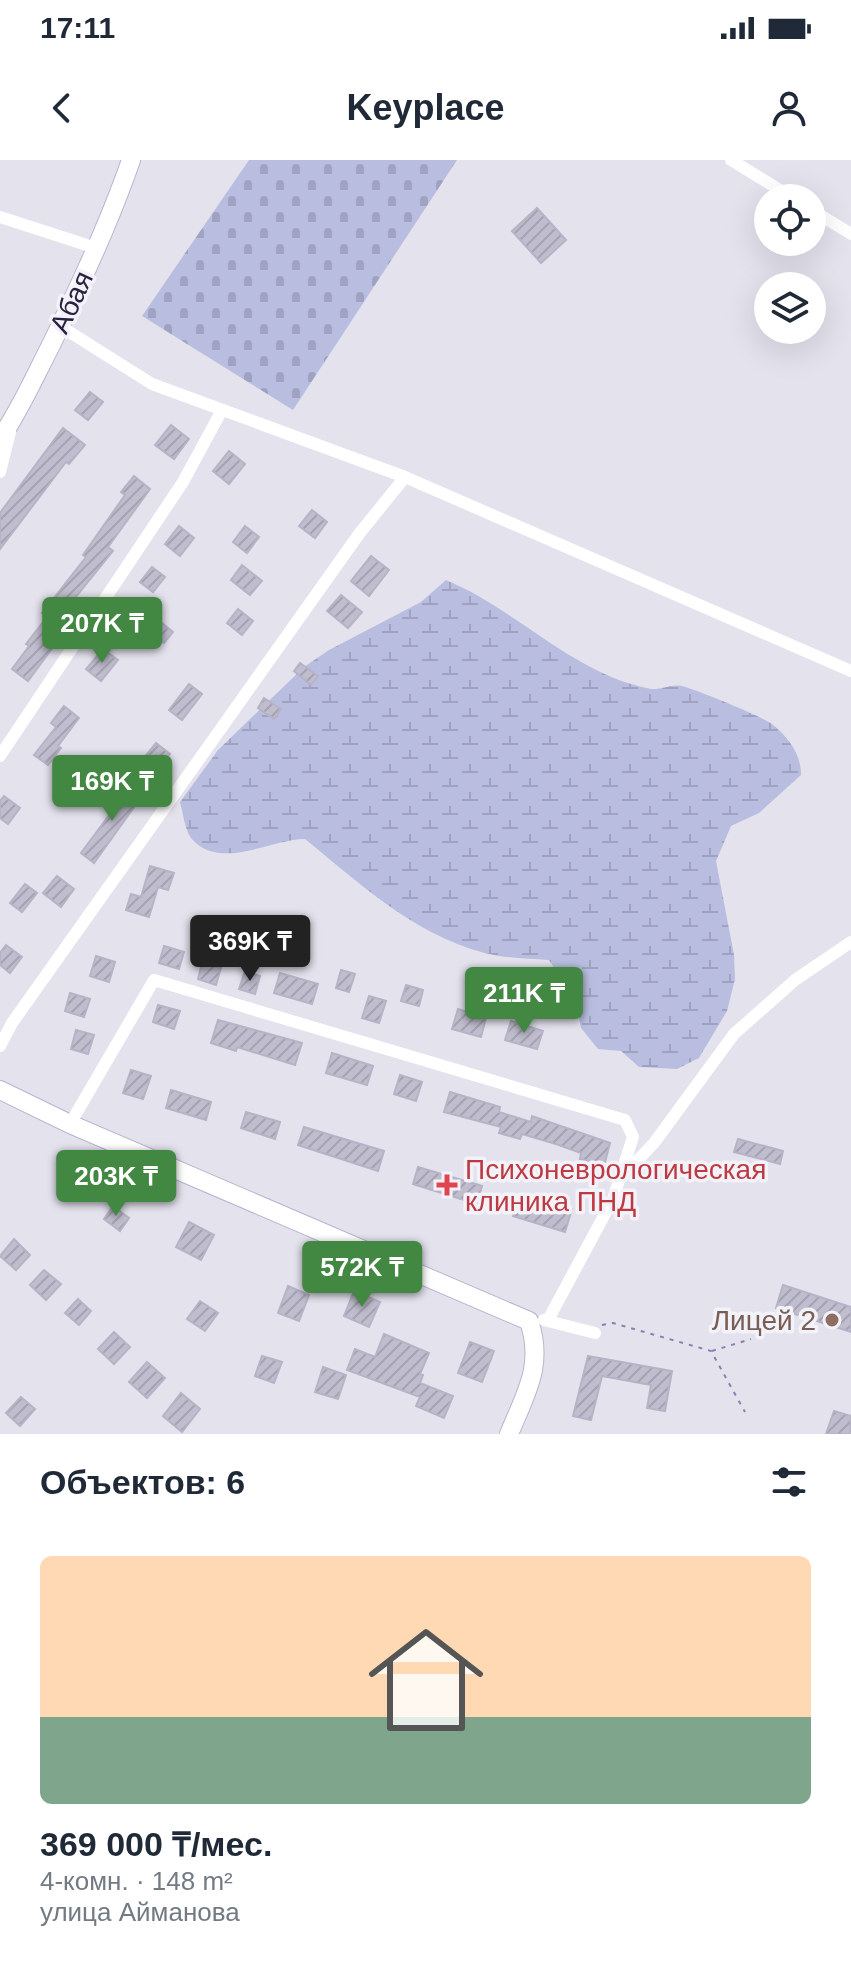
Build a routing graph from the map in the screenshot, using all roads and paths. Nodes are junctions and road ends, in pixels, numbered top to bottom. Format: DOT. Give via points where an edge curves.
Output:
graph roads {
  1 [pos="131,160"];
  2 [pos="731,160"];
  3 [pos="770,184"];
  4 [pos="0,217"];
  5 [pos="826,219"];
  6 [pos="851,234"];
  7 [pos="96,248"];
  8 [pos="60,326"];
  9 [pos="222,410"];
  10 [pos="13,421"];
  11 [pos="0,439"];
  12 [pos="0,472"];
  13 [pos="405,477"];
  14 [pos="851,671"];
  15 [pos="0,756"];
  16 [pos="851,942"];
  17 [pos="0,1046"];
  18 [pos="0,1090"];
  19 [pos="70,1124"];
  20 [pos="619,1180"];
  21 [pos="548,1320"];
  22 [pos="529,1321"];
  23 [pos="596,1329"];
  24 [pos="751,1339"];
  25 [pos="711,1351"];
  26 [pos="745,1412"];
  27 [pos="509,1434"];
  1 -- 7 [label="street, Абая"];
  2 -- 3 [label="street"];
  4 -- 7 [label="street"];
  5 -- 6 [label="street"];
  7 -- 8 [label="street, Абая"];
  8 -- 9 [label="street" via="152,384"];
  8 -- 10 [label="street, Абая"];
  9 -- 13 [label="street"];
  9 -- 15 [label="street" via="183,482"];
  10 -- 11 [label="street, Абая"];
  10 -- 12 [label="street"];
  13 -- 14 [label="street"];
  13 -- 17 [label="street" via="350,547"];
  16 -- 20 [label="street" via="795,980 734,1034 654,1143"];
  18 -- 19 [label="street"];
  19 -- 20 [label="street" via="154,980 625,1120 633,1137"];
  19 -- 22 [label="street"];
  20 -- 21 [label="street"];
  21 -- 22 [label="street"];
  21 -- 23 [label="street"];
  22 -- 27 [label="street" via="536,1359"];
  23 -- 25 [label="path" via="613,1323"];
  24 -- 25 [label="path"];
  25 -- 26 [label="path"];
}
